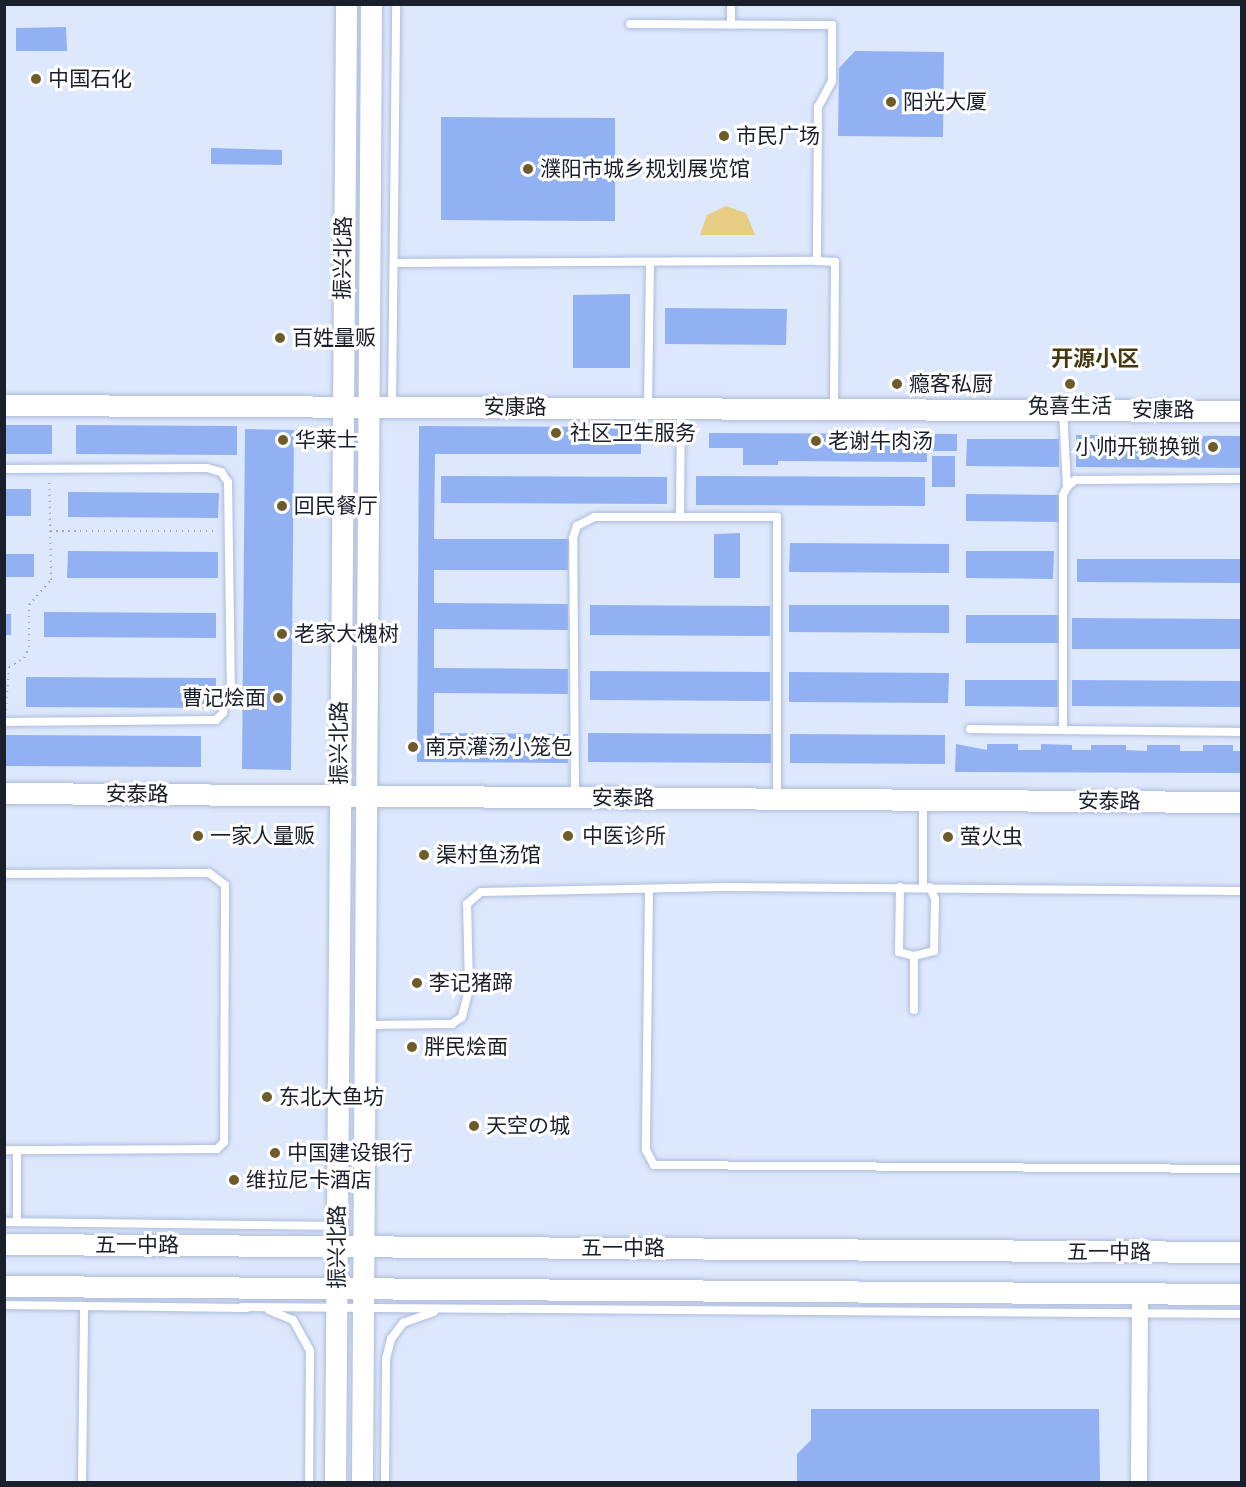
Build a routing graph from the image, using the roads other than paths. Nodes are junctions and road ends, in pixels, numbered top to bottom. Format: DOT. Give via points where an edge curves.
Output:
graph roads {
  1 [pos="346,4"];
  2 [pos="371,4"];
  3 [pos="396,4"];
  4 [pos="731,4"];
  5 [pos="630,24"];
  6 [pos="731,24"];
  7 [pos="817,261"];
  8 [pos="650,262"];
  9 [pos="394,263"];
  10 [pos="4,405"];
  11 [pos="341,406"];
  12 [pos="369,406"];
  13 [pos="392,406"];
  14 [pos="648,408"];
  15 [pos="681,408"];
  16 [pos="834,409"];
  17 [pos="1063,410"];
  18 [pos="1242,411"];
  19 [pos="4,469"];
  20 [pos="1242,480"];
  21 [pos="1067,487"];
  22 [pos="680,517"];
  23 [pos="5,722"];
  24 [pos="970,729"];
  25 [pos="1063,730"];
  26 [pos="1242,732"];
  27 [pos="4,793"];
  28 [pos="339,796"];
  29 [pos="367,796"];
  30 [pos="574,798"];
  31 [pos="777,799"];
  32 [pos="923,800"];
  33 [pos="1242,802"];
  34 [pos="4,874"];
  35 [pos="900,887"];
  36 [pos="927,887"];
  37 [pos="649,890"];
  38 [pos="1242,891"];
  39 [pos="914,957"];
  40 [pos="914,1010"];
  41 [pos="365,1025"];
  42 [pos="4,1150"];
  43 [pos="17,1150"];
  44 [pos="1242,1168"];
  45 [pos="4,1222"];
  46 [pos="17,1222"];
  47 [pos="337,1236"];
  48 [pos="4,1244"];
  49 [pos="364,1246"];
  50 [pos="1242,1252"];
  51 [pos="4,1286"];
  52 [pos="1242,1294"];
  53 [pos="337,1298"];
  54 [pos="364,1298"];
  55 [pos="1140,1303"];
  56 [pos="4,1305"];
  57 [pos="84,1306"];
  58 [pos="242,1307"];
  59 [pos="443,1309"];
  60 [pos="1242,1314"];
  61 [pos="82,1482"];
  62 [pos="309,1482"];
  63 [pos="335,1482"];
  64 [pos="362,1482"];
  65 [pos="385,1482"];
  66 [pos="1139,1482"];
  1 -- 11 [label="street, 振兴北路"];
  2 -- 12 [label="street, 振兴北路"];
  3 -- 9 [label="lane"];
  4 -- 6 [label="lane"];
  5 -- 6 [label="lane"];
  6 -- 7 [label="lane" via="832,25 831,81 818,107"];
  7 -- 8 [label="lane"];
  7 -- 16 [label="lane" via="835,262"];
  8 -- 9 [label="lane"];
  8 -- 14 [label="lane"];
  9 -- 13 [label="lane"];
  10 -- 11 [label="street, 安康路"];
  11 -- 12 [label="street, 安康路"];
  11 -- 28 [label="street, 振兴北路"];
  12 -- 13 [label="street, 安康路"];
  12 -- 29 [label="street, 振兴北路"];
  13 -- 14 [label="street, 安康路"];
  14 -- 15 [label="street, 安康路"];
  15 -- 16 [label="street, 安康路"];
  15 -- 22 [label="lane"];
  16 -- 17 [label="street, 安康路"];
  17 -- 18 [label="street, 安康路"];
  17 -- 21 [label="lane"];
  19 -- 23 [label="lane" via="207,468 221,472 228,482 231,686 223,713 216,720"];
  20 -- 21 [label="lane" via="1075,480"];
  21 -- 25 [label="lane" via="1063,495"];
  22 -- 30 [label="lane" via="595,516 577,526 573,538"];
  22 -- 31 [label="lane" via="777,517"];
  24 -- 25 [label="lane"];
  25 -- 26 [label="lane"];
  27 -- 28 [label="street, 安泰路"];
  28 -- 29 [label="street, 安泰路"];
  28 -- 47 [label="street, 振兴北路"];
  29 -- 30 [label="street, 安泰路"];
  29 -- 41 [label="street, 振兴北路"];
  30 -- 31 [label="street, 安泰路"];
  31 -- 32 [label="street, 安泰路"];
  32 -- 33 [label="street, 安泰路"];
  32 -- 36 [label="lane"];
  34 -- 43 [label="lane" via="209,873 225,885 224,1142 218,1149"];
  35 -- 36 [label="lane"];
  35 -- 37 [label="lane"];
  35 -- 39 [label="lane" via="899,952"];
  36 -- 38 [label="lane"];
  36 -- 39 [label="lane" via="935,899 934,951"];
  37 -- 41 [label="lane" via="481,892 467,904 469,989 462,1017 452,1024"];
  37 -- 44 [label="lane" via="646,1150 654,1165"];
  39 -- 40 [label="lane"];
  41 -- 49 [label="street, 振兴北路"];
  42 -- 43 [label="lane"];
  43 -- 46 [label="lane"];
  45 -- 46 [label="lane"];
  46 -- 47 [label="lane"];
  47 -- 48 [label="street, 五一中路"];
  47 -- 49 [label="street, 五一中路"];
  47 -- 53 [label="street, 振兴北路"];
  49 -- 50 [label="street, 五一中路"];
  49 -- 54 [label="street, 振兴北路"];
  51 -- 53 [label="street, 五一中路"];
  52 -- 55 [label="street, 五一中路"];
  53 -- 54 [label="street, 五一中路"];
  53 -- 58 [label="lane"];
  53 -- 63 [label="street, 振兴北路"];
  54 -- 55 [label="street, 五一中路"];
  54 -- 59 [label="lane"];
  54 -- 64 [label="street, 振兴北路"];
  55 -- 59 [label="lane"];
  55 -- 60 [label="lane"];
  55 -- 66 [label="street"];
  56 -- 57 [label="lane"];
  57 -- 58 [label="lane"];
  57 -- 61 [label="lane"];
  58 -- 62 [label="lane" via="270,1310 293,1320 306,1338 310,1351"];
  59 -- 65 [label="lane" via="402,1323 391,1339 386,1359"];
}
